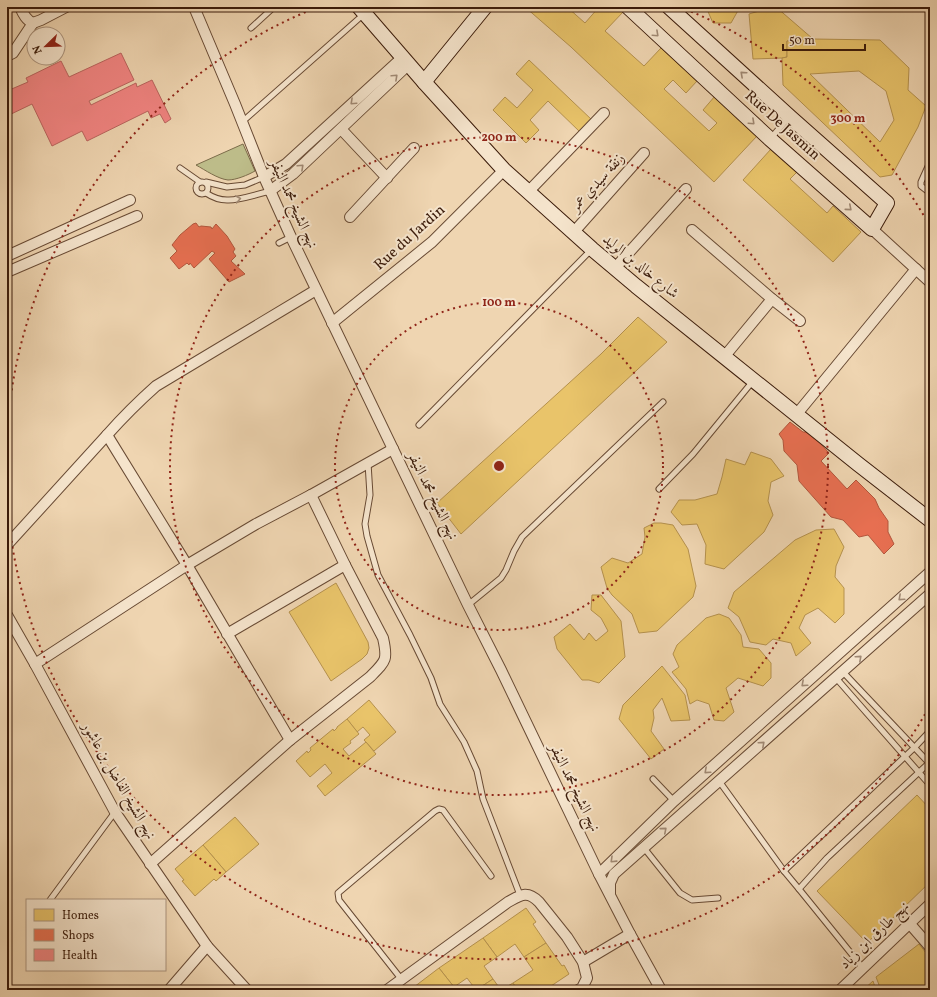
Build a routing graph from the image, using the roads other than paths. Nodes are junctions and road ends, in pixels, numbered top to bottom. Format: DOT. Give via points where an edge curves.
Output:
graph roads {
  1 [pos="20,7"];
  2 [pos="66,7"];
  3 [pos="194,7"];
  4 [pos="274,7"];
  5 [pos="485,7"];
  6 [pos="628,7"];
  7 [pos="669,7"];
  8 [pos="362,10"];
  9 [pos="33,23"];
  10 [pos="251,28"];
  11 [pos="7,56"];
  12 [pos="406,60"];
  13 [pos="424,82"];
  14 [pos="604,113"];
  15 [pos="790,117"];
  16 [pos="242,122"];
  17 [pos="341,129"];
  18 [pos="770,139"];
  19 [pos="414,148"];
  20 [pos="644,153"];
  21 [pos="930,162"];
  22 [pos="180,168"];
  23 [pos="504,170"];
  24 [pos="264,177"];
  25 [pos="387,178"];
  26 [pos="203,182"];
  27 [pos="686,189"];
  28 [pos="270,191"];
  29 [pos="528,192"];
  30 [pos="206,193"];
  31 [pos="930,193"];
  32 [pos="130,200"];
  33 [pos="137,216"];
  34 [pos="350,217"];
  35 [pos="872,229"];
  36 [pos="692,230"];
  37 [pos="573,233"];
  38 [pos="291,237"];
  39 [pos="279,243"];
  40 [pos="592,249"];
  41 [pos="7,256"];
  42 [pos="615,268"];
  43 [pos="916,269"];
  44 [pos="7,272"];
  45 [pos="930,282"];
  46 [pos="316,290"];
  47 [pos="772,299"];
  48 [pos="800,321"];
  49 [pos="332,324"];
  50 [pos="724,357"];
  51 [pos="753,381"];
  52 [pos="663,402"];
  53 [pos="796,415"];
  54 [pos="419,425"];
  55 [pos="108,436"];
  56 [pos="393,449"];
  57 [pos="368,463"];
  58 [pos="659,490"];
  59 [pos="311,495"];
  60 [pos="930,520"];
  61 [pos="7,545"];
  62 [pos="186,565"];
  63 [pos="345,566"];
  64 [pos="930,572"];
  65 [pos="930,594"];
  66 [pos="468,605"];
  67 [pos="7,615"];
  68 [pos="227,634"];
  69 [pos="35,664"];
  70 [pos="839,675"];
  71 [pos="930,731"];
  72 [pos="290,740"];
  73 [pos="914,748"];
  74 [pos="905,756"];
  75 [pos="930,763"];
  76 [pos="919,772"];
  77 [pos="653,779"];
  78 [pos="719,781"];
  79 [pos="930,785"];
  80 [pos="674,801"];
  81 [pos="115,812"];
  82 [pos="644,848"];
  83 [pos="150,864"];
  84 [pos="784,871"];
  85 [pos="599,874"];
  86 [pos="491,876"];
  87 [pos="799,889"];
  88 [pos="610,894"];
  89 [pos="520,895"];
  90 [pos="718,898"];
  91 [pos="51,899"];
  92 [pos="930,904"];
  93 [pos="910,924"];
  94 [pos="630,934"];
  95 [pos="207,946"];
  96 [pos="930,947"];
  97 [pos="583,962"];
  98 [pos="864,968"];
  99 [pos="402,980"];
  100 [pos="169,990"];
  101 [pos="247,990"];
  102 [pos="387,990"];
  103 [pos="578,990"];
  104 [pos="661,990"];
  105 [pos="840,990"];
  1 -- 9 [label="street" via="25,17"];
  2 -- 9 [label="street"];
  3 -- 16 [label="street, نهج الشيخ محمد النيفر"];
  4 -- 10 [label="lane"];
  5 -- 13 [label="street"];
  6 -- 18 [label="street, Rue De Jasmin, one-way"];
  15 -- 7 [label="street, Rue De Jasmin, one-way"];
  8 -- 12 [label="street, شارع خالد بن الوليد"];
  8 -- 16 [label="lane"];
  9 -- 11 [label="street" via="13,53"];
  12 -- 13 [label="street, شارع خالد بن الوليد"];
  17 -- 12 [label="street, one-way"];
  12 -- 24 [label="street, one-way" via="286,164"];
  13 -- 23 [label="street, شارع خالد بن الوليد"];
  14 -- 29 [label="street"];
  15 -- 18 [label="lane"];
  15 -- 35 [label="street, Rue De Jasmin" via="887,203"];
  16 -- 24 [label="street, نهج الشيخ محمد النيفر"];
  17 -- 25 [label="street"];
  28 -- 17 [label="street, one-way" via="293,174"];
  18 -- 35 [label="street, Rue De Jasmin, one-way"];
  19 -- 25 [label="street"];
  20 -- 37 [label="street, زنقة سيدي عمر"];
  21 -- 31 [label="lane" via="921,182"];
  22 -- 26 [label="lane"];
  23 -- 29 [label="street, شارع خالد بن الوليد"];
  23 -- 49 [label="street, Rue du Jardin" via="432,242"];
  24 -- 26 [label="lane" via="245,185 227,187"];
  24 -- 28 [label="street, نهج الشيخ محمد النيفر"];
  25 -- 34 [label="street"];
  26 -- 30 [label="lane" via="209,188"];
  26 -- 30 [label="lane" via="196,186 196,190 199,193"];
  27 -- 42 [label="street"];
  30 -- 28 [label="lane, one-way" via="214,198 227,200"];
  28 -- 38 [label="street, نهج الشيخ محمد النيفر"];
  29 -- 37 [label="street, شارع خالد بن الوليد"];
  32 -- 41 [label="street"];
  33 -- 44 [label="street"];
  35 -- 43 [label="street, Rue De Jasmin"];
  36 -- 47 [label="street"];
  37 -- 40 [label="street, شارع خالد بن الوليد"];
  38 -- 39 [label="lane"];
  38 -- 46 [label="street, نهج الشيخ محمد النيفر"];
  40 -- 42 [label="street, شارع خالد بن الوليد"];
  40 -- 54 [label="lane"];
  42 -- 50 [label="street, شارع خالد بن الوليد"];
  43 -- 45 [label="street, Rue De Jasmin"];
  43 -- 53 [label="street"];
  46 -- 49 [label="street, نهج الشيخ محمد النيفر"];
  46 -- 55 [label="street" via="156,386 123,417"];
  47 -- 48 [label="street"];
  47 -- 50 [label="street"];
  49 -- 56 [label="street, نهج الشيخ محمد النيفر"];
  50 -- 51 [label="street, شارع خالد بن الوليد"];
  51 -- 53 [label="street, شارع خالد بن الوليد"];
  51 -- 58 [label="lane"];
  52 -- 66 [label="lane" via="522,537 501,578"];
  53 -- 60 [label="street, شارع خالد بن الوليد"];
  55 -- 61 [label="street"];
  55 -- 62 [label="street"];
  56 -- 57 [label="street"];
  56 -- 66 [label="street, نهج الشيخ محمد النيفر"];
  57 -- 59 [label="street"];
  57 -- 89 [label="lane" via="370,495 365,524 378,575 431,678 440,704 464,742 477,770 483,799"];
  59 -- 62 [label="street"];
  59 -- 63 [label="street"];
  62 -- 68 [label="street"];
  62 -- 69 [label="street"];
  63 -- 68 [label="street"];
  63 -- 72 [label="street" via="383,638 385,659 370,677"];
  64 -- 80 [label="street, one-way"];
  70 -- 65 [label="street, one-way"];
  66 -- 85 [label="street, نهج الشيخ محمد النيفر"];
  67 -- 69 [label="street, نهج الشيخ الفاضل بن عاشور"];
  68 -- 72 [label="street"];
  69 -- 81 [label="street, نهج الشيخ الفاضل بن عاشور"];
  70 -- 73 [label="lane"];
  70 -- 74 [label="lane"];
  78 -- 70 [label="street, one-way"];
  71 -- 73 [label="lane"];
  72 -- 83 [label="street"];
  73 -- 74 [label="lane"];
  73 -- 75 [label="lane"];
  74 -- 76 [label="lane"];
  74 -- 84 [label="lane"];
  75 -- 76 [label="lane"];
  76 -- 79 [label="lane"];
  76 -- 87 [label="lane" via="827,858"];
  77 -- 80 [label="lane"];
  82 -- 78 [label="street, one-way"];
  78 -- 84 [label="lane"];
  80 -- 85 [label="street, one-way"];
  81 -- 83 [label="street, نهج الشيخ الفاضل بن عاشور"];
  81 -- 91 [label="lane"];
  82 -- 88 [label="street" via="614,874 610,883"];
  82 -- 90 [label="lane" via="680,893 692,900"];
  83 -- 95 [label="street, نهج الشيخ الفاضل بن عاشور"];
  84 -- 87 [label="lane"];
  85 -- 88 [label="street, نهج الشيخ محمد النيفر"];
  86 -- 99 [label="lane" via="443,810 439,809 338,894 339,900"];
  87 -- 98 [label="lane"];
  88 -- 94 [label="street, نهج الشيخ محمد النيفر"];
  89 -- 97 [label="street" via="534,897 539,902"];
  89 -- 99 [label="street"];
  92 -- 93 [label="street, نهج طارق ابن زياد"];
  93 -- 96 [label="street"];
  93 -- 98 [label="street, نهج طارق ابن زياد"];
  94 -- 97 [label="street"];
  94 -- 104 [label="street, نهج الشيخ محمد النيفر"];
  95 -- 100 [label="street"];
  95 -- 101 [label="street, نهج الشيخ الفاضل بن عاشور"];
  97 -- 103 [label="street" via="586,978 582,988"];
  98 -- 105 [label="street, نهج طارق ابن زياد"];
  99 -- 102 [label="street"];
}
